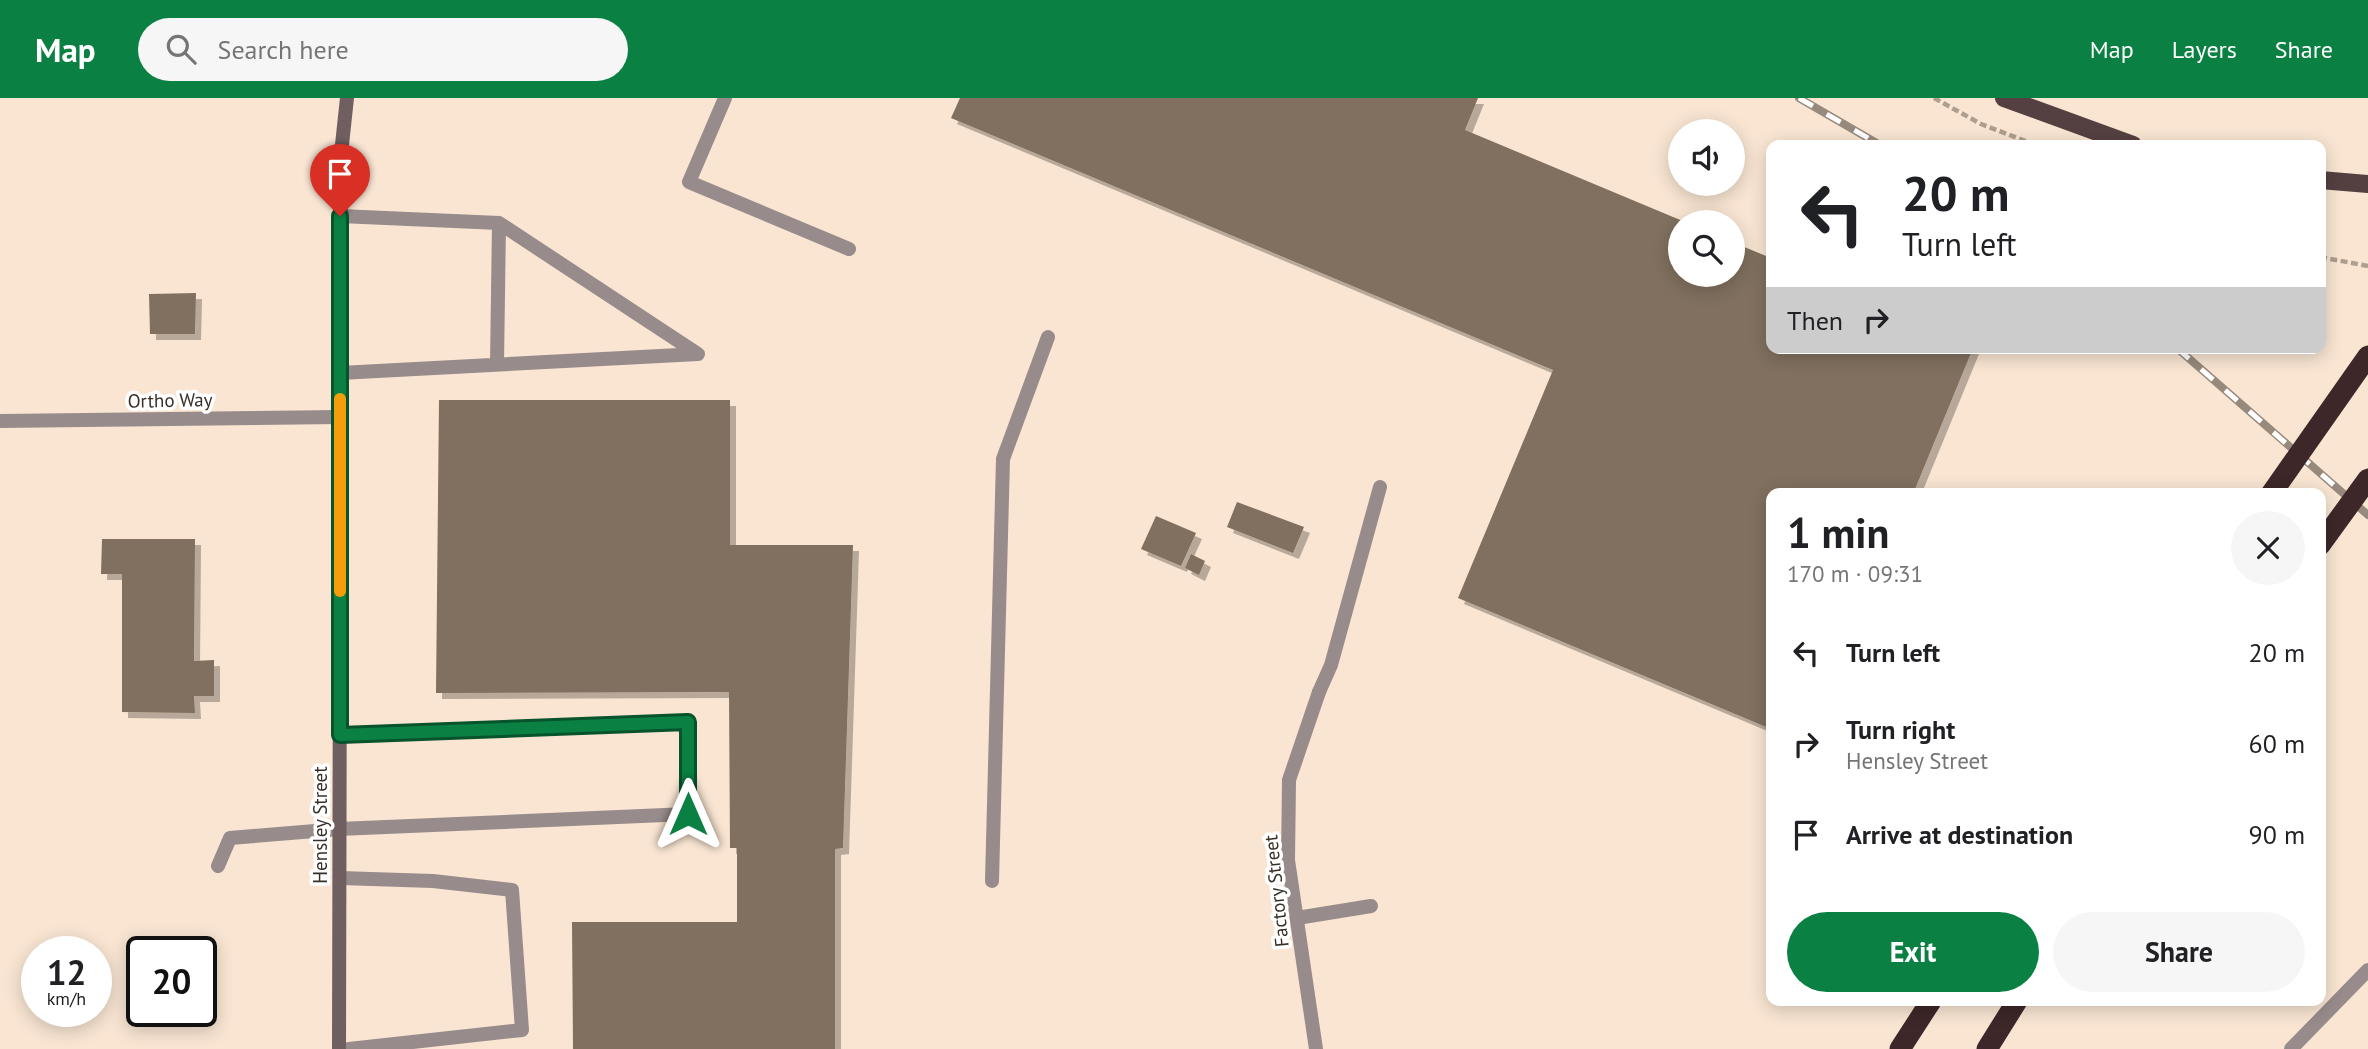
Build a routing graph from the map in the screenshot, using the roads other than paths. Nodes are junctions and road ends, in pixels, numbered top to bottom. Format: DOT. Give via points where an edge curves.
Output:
graph roads {
  1 [pos="348,98"];
  2 [pos="725,98"];
  3 [pos="2004,98"];
  4 [pos="2119,140"];
  5 [pos="2326,180"];
  6 [pos="2368,184"];
  7 [pos="340,216"];
  8 [pos="499,223"];
  9 [pos="849,249"];
  10 [pos="1048,337"];
  11 [pos="2368,356"];
  12 [pos="497,364"];
  13 [pos="340,373"];
  14 [pos="340,417"];
  15 [pos="0,421"];
  16 [pos="2368,480"];
  17 [pos="1380,487"];
  18 [pos="2275,488"];
  19 [pos="2326,537"];
  20 [pos="340,735"];
  21 [pos="339,829"];
  22 [pos="218,866"];
  23 [pos="340,878"];
  24 [pos="992,881"];
  25 [pos="1371,906"];
  26 [pos="1297,918"];
  27 [pos="2368,970"];
  28 [pos="1928,1006"];
  29 [pos="2014,1006"];
  30 [pos="339,1049"];
  31 [pos="349,1049"];
  32 [pos="1316,1049"];
  33 [pos="1900,1049"];
  34 [pos="1987,1049"];
  35 [pos="2291,1049"];
  1 -- 7 [label="street, Hensley Street"];
  2 -- 9 [label="street" via="689,181"];
  3 -- 4 [label="main road"];
  5 -- 6 [label="main road"];
  7 -- 8 [label="street"];
  7 -- 13 [label="street, Hensley Street"];
  8 -- 12 [label="street"];
  8 -- 12 [label="street" via="698,354"];
  10 -- 24 [label="street" via="1003,459"];
  11 -- 18 [label="highway, bridge"];
  12 -- 13 [label="street"];
  13 -- 14 [label="street, Hensley Street"];
  14 -- 15 [label="street, Ortho Way"];
  14 -- 20 [label="street, Hensley Street"];
  16 -- 19 [label="highway, bridge"];
  17 -- 26 [label="street, Factory Street" via="1331,665 1289,780 1289,860"];
  20 -- 21 [label="street, Hensley Street"];
  20 -- 21 [label="street" via="688,722 688,814"];
  21 -- 22 [label="street" via="230,838"];
  21 -- 23 [label="street, Hensley Street"];
  23 -- 30 [label="street, Hensley Street"];
  23 -- 31 [label="street" via="512,890 522,1030"];
  25 -- 26 [label="street"];
  26 -- 32 [label="street, Factory Street"];
  27 -- 35 [label="street"];
  28 -- 33 [label="highway"];
  29 -- 34 [label="highway"];
}
